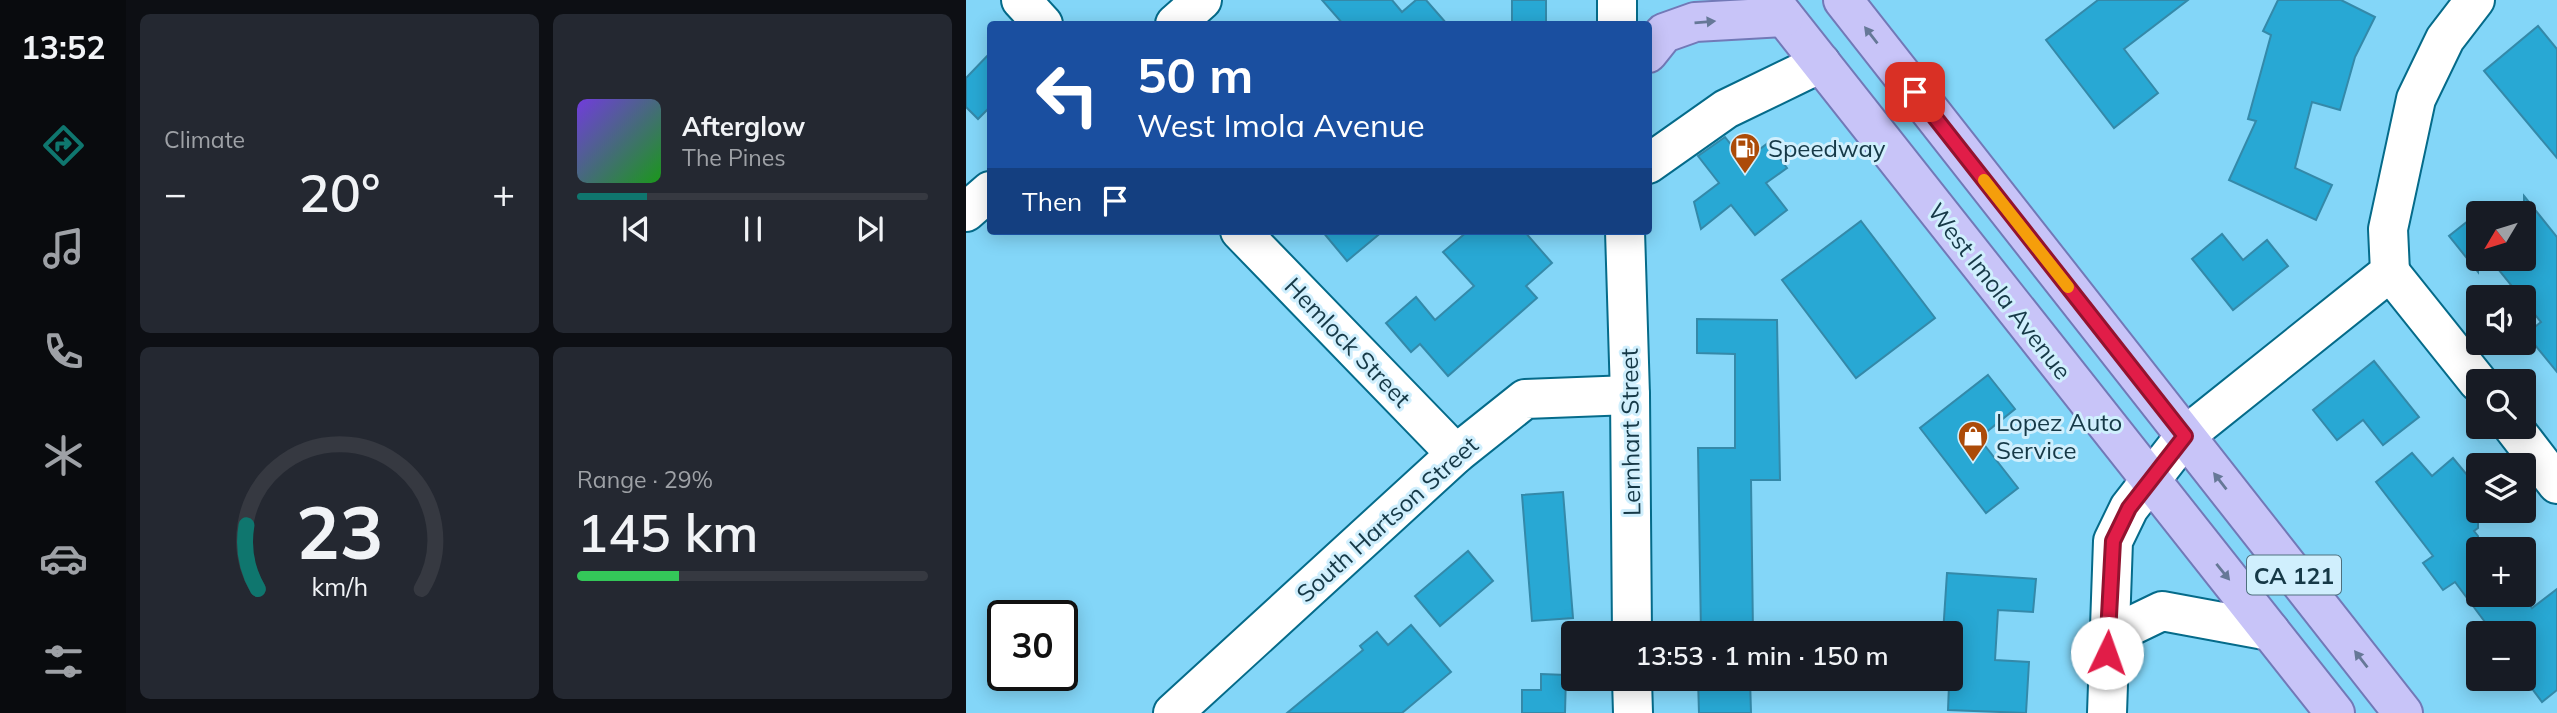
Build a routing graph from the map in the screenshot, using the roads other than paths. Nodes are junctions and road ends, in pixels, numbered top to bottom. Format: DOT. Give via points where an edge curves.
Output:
graph roads {
  1 [pos="1021,0"];
  2 [pos="1202,0"];
  3 [pos="1617,0"];
  4 [pos="1843,0"];
  5 [pos="2475,0"];
  6 [pos="1777,8"];
  7 [pos="1040,21"];
  8 [pos="1178,21"];
  9 [pos="1618,21"];
  10 [pos="1652,49"];
  11 [pos="1821,63"];
  12 [pos="1652,161"];
  13 [pos="987,194"];
  14 [pos="966,212"];
  15 [pos="1244,235"];
  16 [pos="1625,235"];
  17 [pos="2390,272"];
  18 [pos="2468,369"];
  19 [pos="1630,395"];
  20 [pos="2185,436"];
  21 [pos="2522,439"];
  22 [pos="1455,454"];
  23 [pos="2149,481"];
  24 [pos="2557,484"];
  25 [pos="1632,621"];
  26 [pos="2270,631"];
  27 [pos="2108,638"];
  28 [pos="1632,691"];
  29 [pos="1173,713"];
  30 [pos="1633,713"];
  31 [pos="2107,713"];
  32 [pos="2335,713"];
  33 [pos="2403,713"];
  1 -- 7 [label="street"];
  2 -- 8 [label="street"];
  3 -- 9 [label="street"];
  20 -- 4 [label="main road, CA 121, one-way"];
  5 -- 17 [label="street" via="2445,39 2416,99 2388,229"];
  10 -- 6 [label="main road, one-way" via="1664,33 1695,22"];
  6 -- 11 [label="main road, West Imola Avenue / CA 121"];
  11 -- 12 [label="street" via="1726,108"];
  11 -- 23 [label="main road, West Imola Avenue / CA 121"];
  13 -- 14 [label="street"];
  15 -- 22 [label="street, Hemlock Street"];
  16 -- 19 [label="street, Lernhart Street"];
  17 -- 18 [label="street"];
  17 -- 20 [label="street"];
  19 -- 22 [label="street, South Hartson Street" via="1525,399"];
  19 -- 25 [label="street, Lernhart Street"];
  20 -- 23 [label="street"];
  33 -- 20 [label="main road, CA 121, one-way"];
  21 -- 24 [label="street"];
  22 -- 29 [label="street, South Hartson Street"];
  23 -- 26 [label="main road, West Imola Avenue / CA 121, one-way"];
  23 -- 27 [label="street" via="2113,541"];
  26 -- 27 [label="street" via="2162,611"];
  26 -- 32 [label="main road, West Imola Avenue / CA 121"];
  27 -- 31 [label="street"];
  28 -- 30 [label="street"];
}
